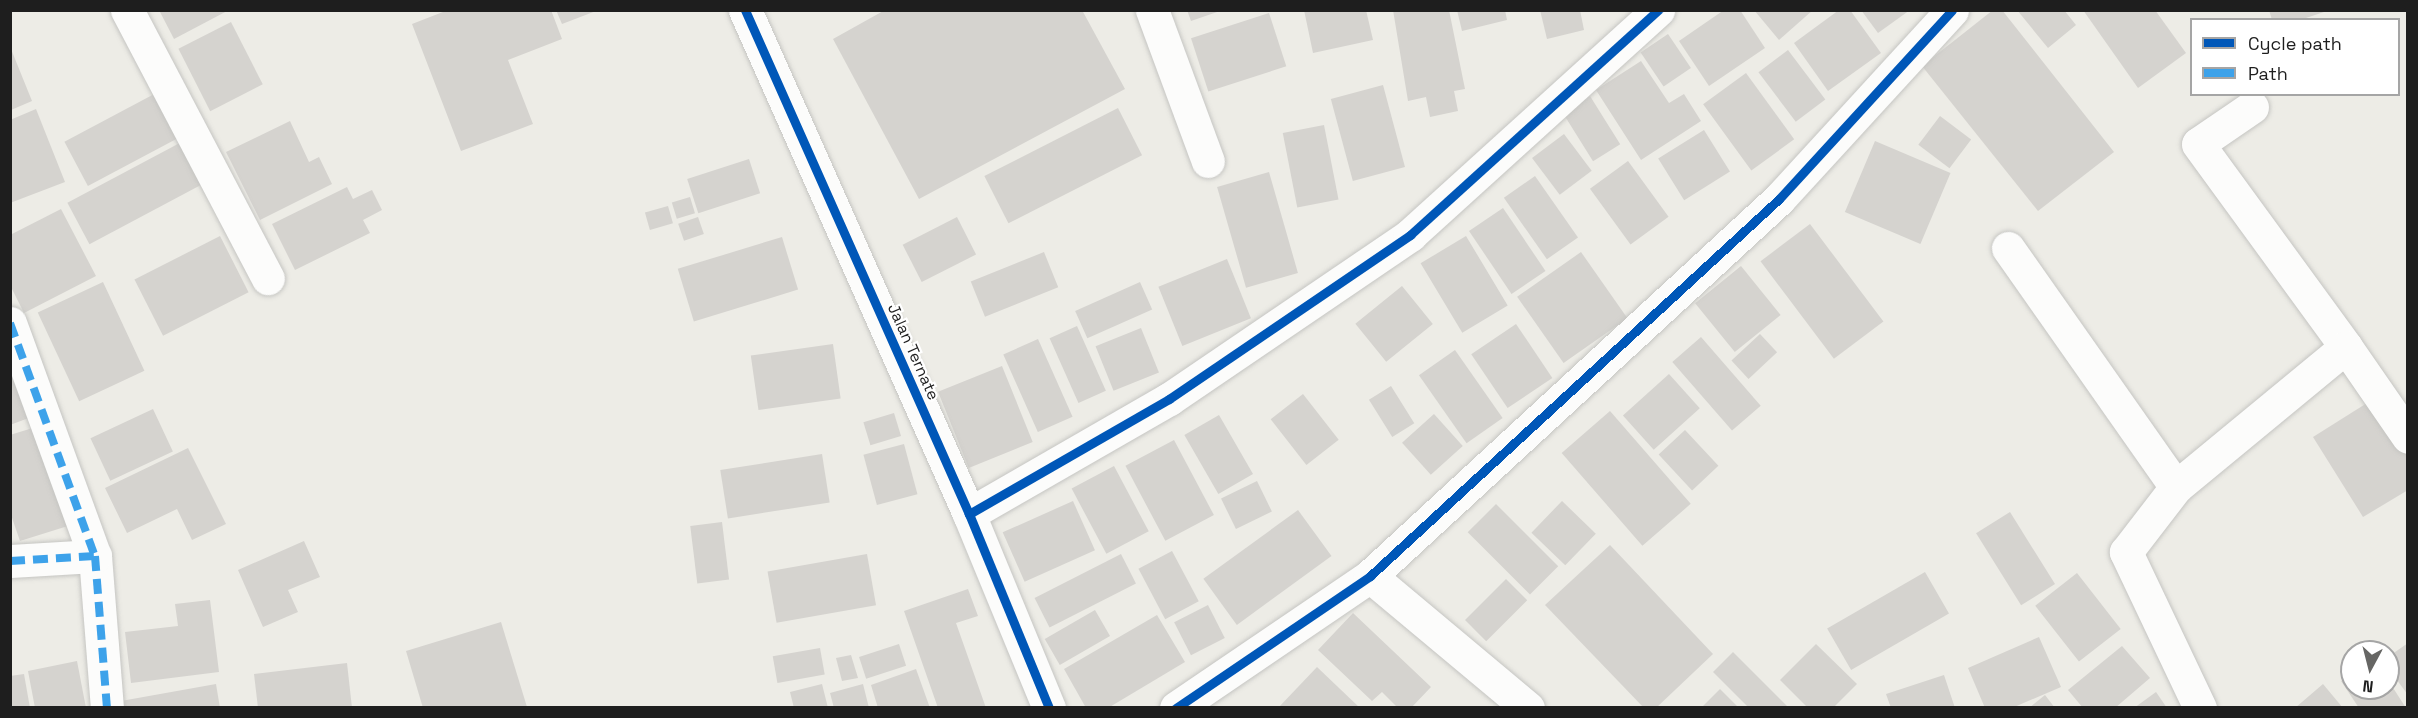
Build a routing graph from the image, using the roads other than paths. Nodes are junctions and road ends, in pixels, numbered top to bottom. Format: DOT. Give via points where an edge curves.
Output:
graph roads {
  1 [pos="127,10"];
  2 [pos="746,10"];
  3 [pos="1152,10"];
  4 [pos="1658,10"];
  5 [pos="1952,10"];
  6 [pos="2252,106"];
  7 [pos="1208,161"];
  8 [pos="2008,248"];
  9 [pos="268,278"];
  10 [pos="10,323"];
  11 [pos="2346,347"];
  12 [pos="2408,436"];
  13 [pos="2176,487"];
  14 [pos="969,514"];
  15 [pos="95,556"];
  16 [pos="10,561"];
  17 [pos="1370,576"];
  18 [pos="107,708"];
  19 [pos="1048,708"];
  20 [pos="1176,708"];
  21 [pos="1528,708"];
  22 [pos="2200,708"];
  1 -- 9 [label="street"];
  2 -- 14 [label="street, Jalan Ternate"];
  3 -- 7 [label="street"];
  4 -- 14 [label="street" via="1410,235 1169,399"];
  5 -- 17 [label="street" via="1779,200"];
  6 -- 11 [label="street" via="2198,144"];
  8 -- 13 [label="street"];
  10 -- 15 [label="street"];
  11 -- 12 [label="street"];
  11 -- 13 [label="street"];
  13 -- 22 [label="street" via="2126,552"];
  14 -- 19 [label="street, Jalan Ternate"];
  15 -- 16 [label="street"];
  15 -- 18 [label="street"];
  17 -- 20 [label="street"];
  17 -- 21 [label="street"];
}
